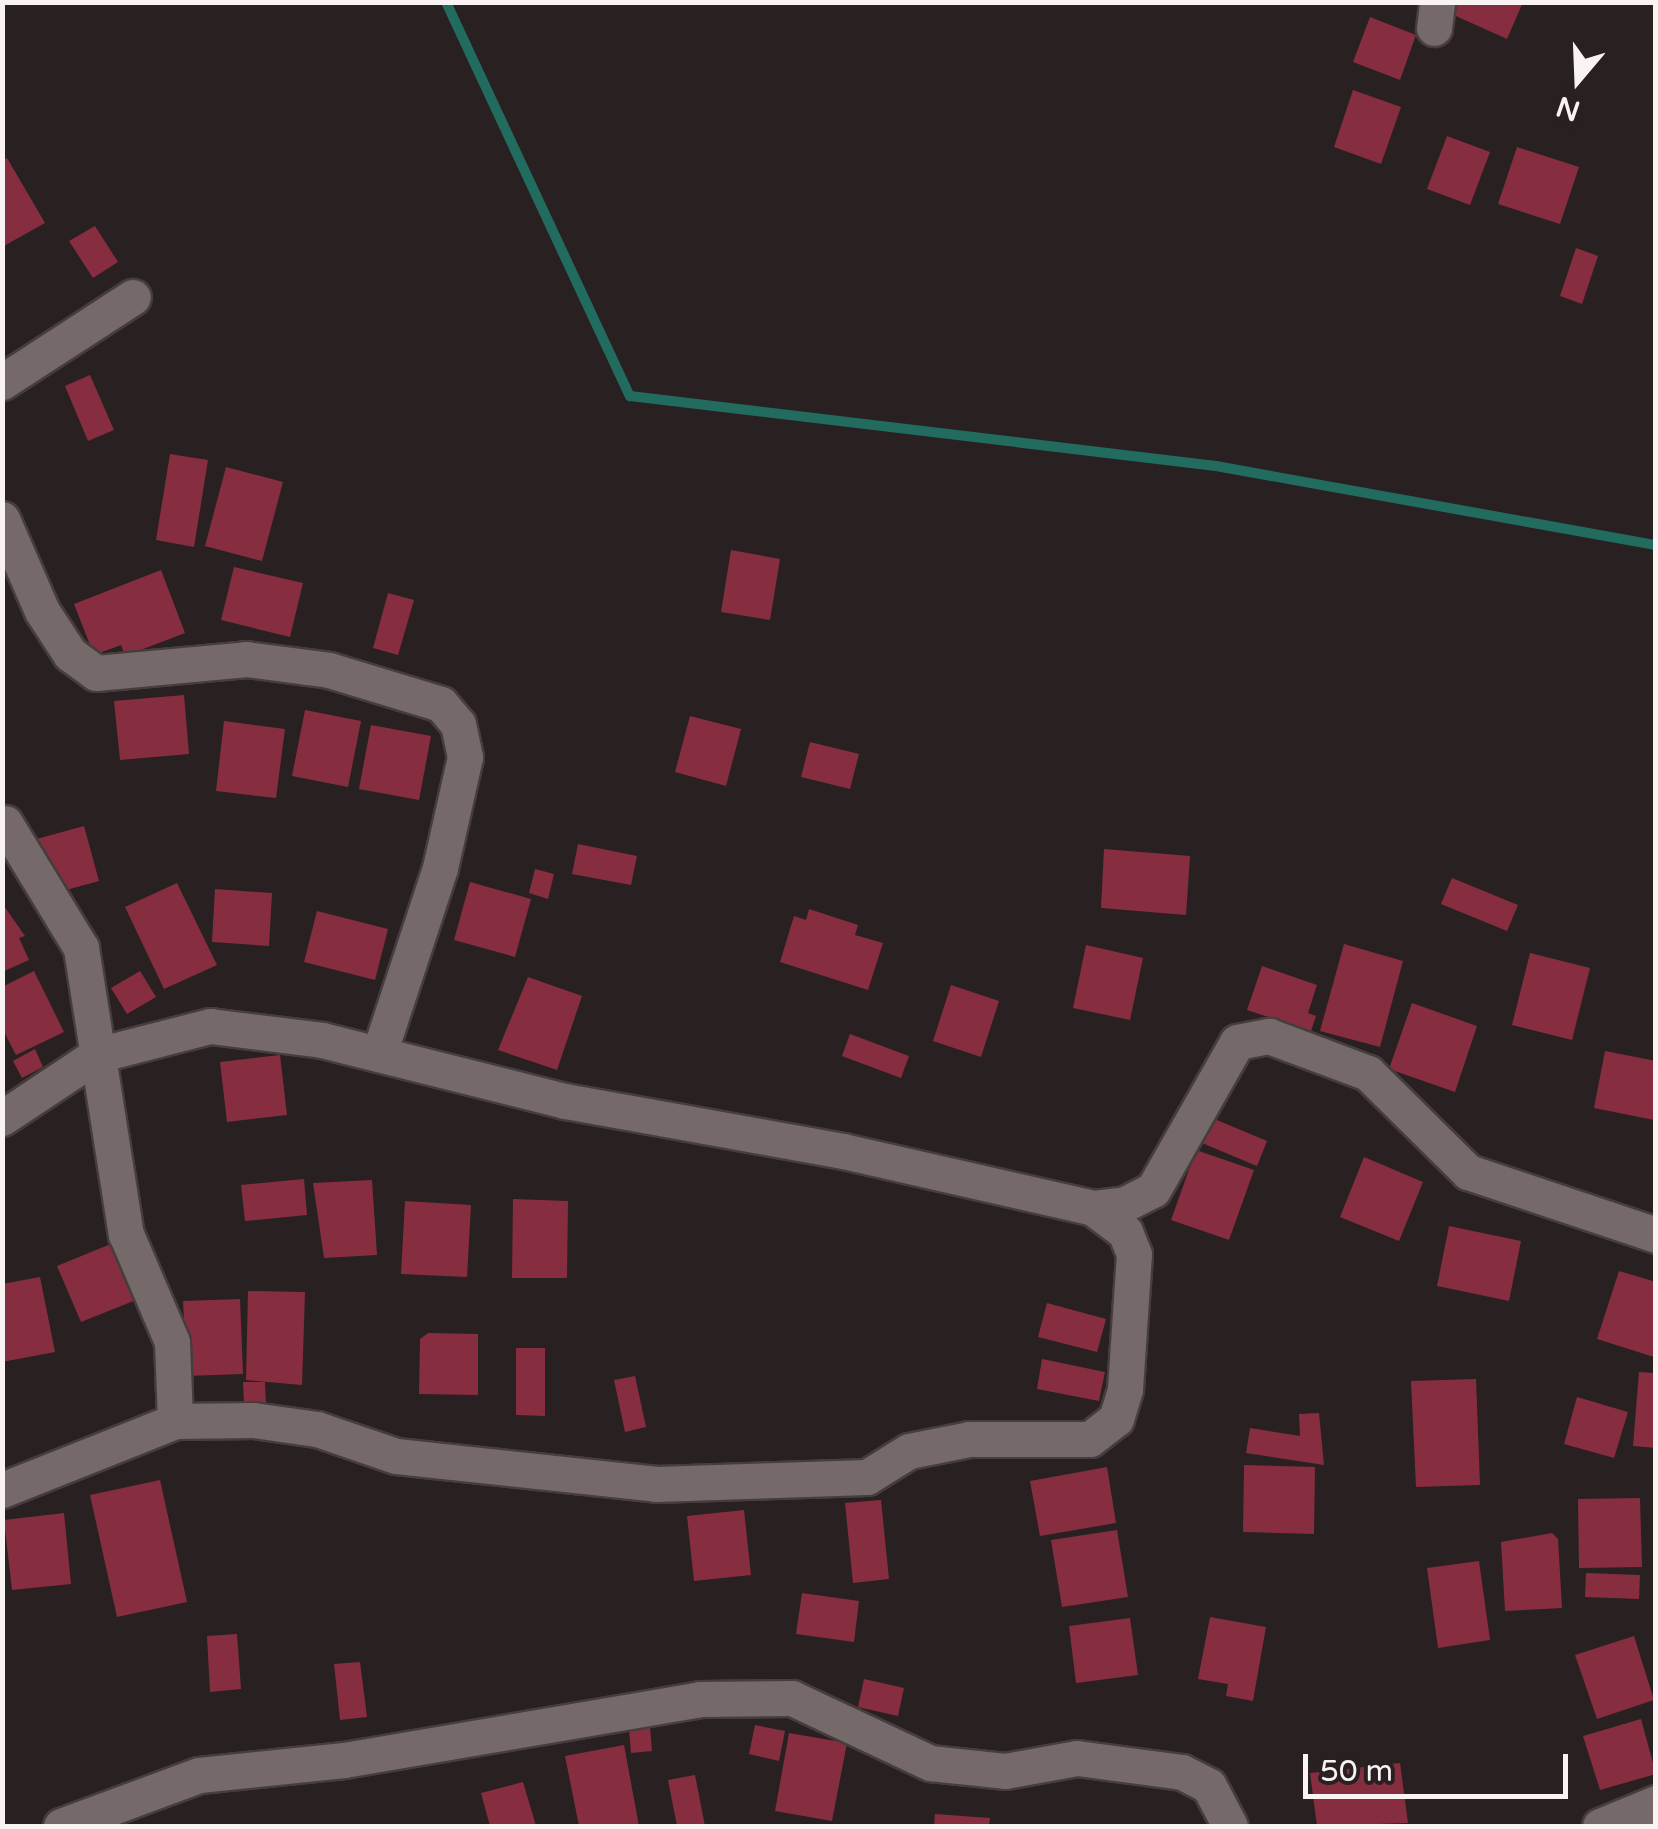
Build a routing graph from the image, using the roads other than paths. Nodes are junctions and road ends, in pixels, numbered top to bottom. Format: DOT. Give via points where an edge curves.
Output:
graph roads {
  1 [pos="133,297"];
  2 [pos="2,382"];
  3 [pos="2,518"];
  4 [pos="5,823"];
  5 [pos="380,1054"];
  6 [pos="96,1055"];
  7 [pos="2,1118"];
  8 [pos="1093,1208"];
  9 [pos="1656,1235"];
  10 [pos="174,1421"];
  11 [pos="2,1490"];
  12 [pos="1656,1803"];
  13 [pos="61,1826"];
  14 [pos="1230,1826"];
  15 [pos="1600,1826"];
  1 -- 2 [label="street"];
  3 -- 5 [label="street" via="42,611 70,654 96,672 263,661 394,685 441,704 458,724 465,758 440,868"];
  4 -- 6 [label="street" via="42,894 82,948"];
  5 -- 6 [label="street" via="210,1026"];
  5 -- 8 [label="street" via="565,1102 844,1151"];
  6 -- 7 [label="street"];
  6 -- 10 [label="street" via="126,1234 172,1342"];
  8 -- 9 [label="street" via="1125,1204 1154,1190 1237,1042 1269,1036 1368,1073 1468,1172"];
  8 -- 10 [label="street" via="1125,1232 1134,1254 1125,1389 1116,1420 1090,1439 968,1439 909,1451 867,1477 656,1484 396,1456 318,1429 253,1420"];
  10 -- 11 [label="street"];
  12 -- 15 [label="street"];
  13 -- 14 [label="street" via="200,1775 344,1760 700,1699 792,1698 930,1763 1005,1770 1078,1758 1182,1772 1209,1786"];
}
